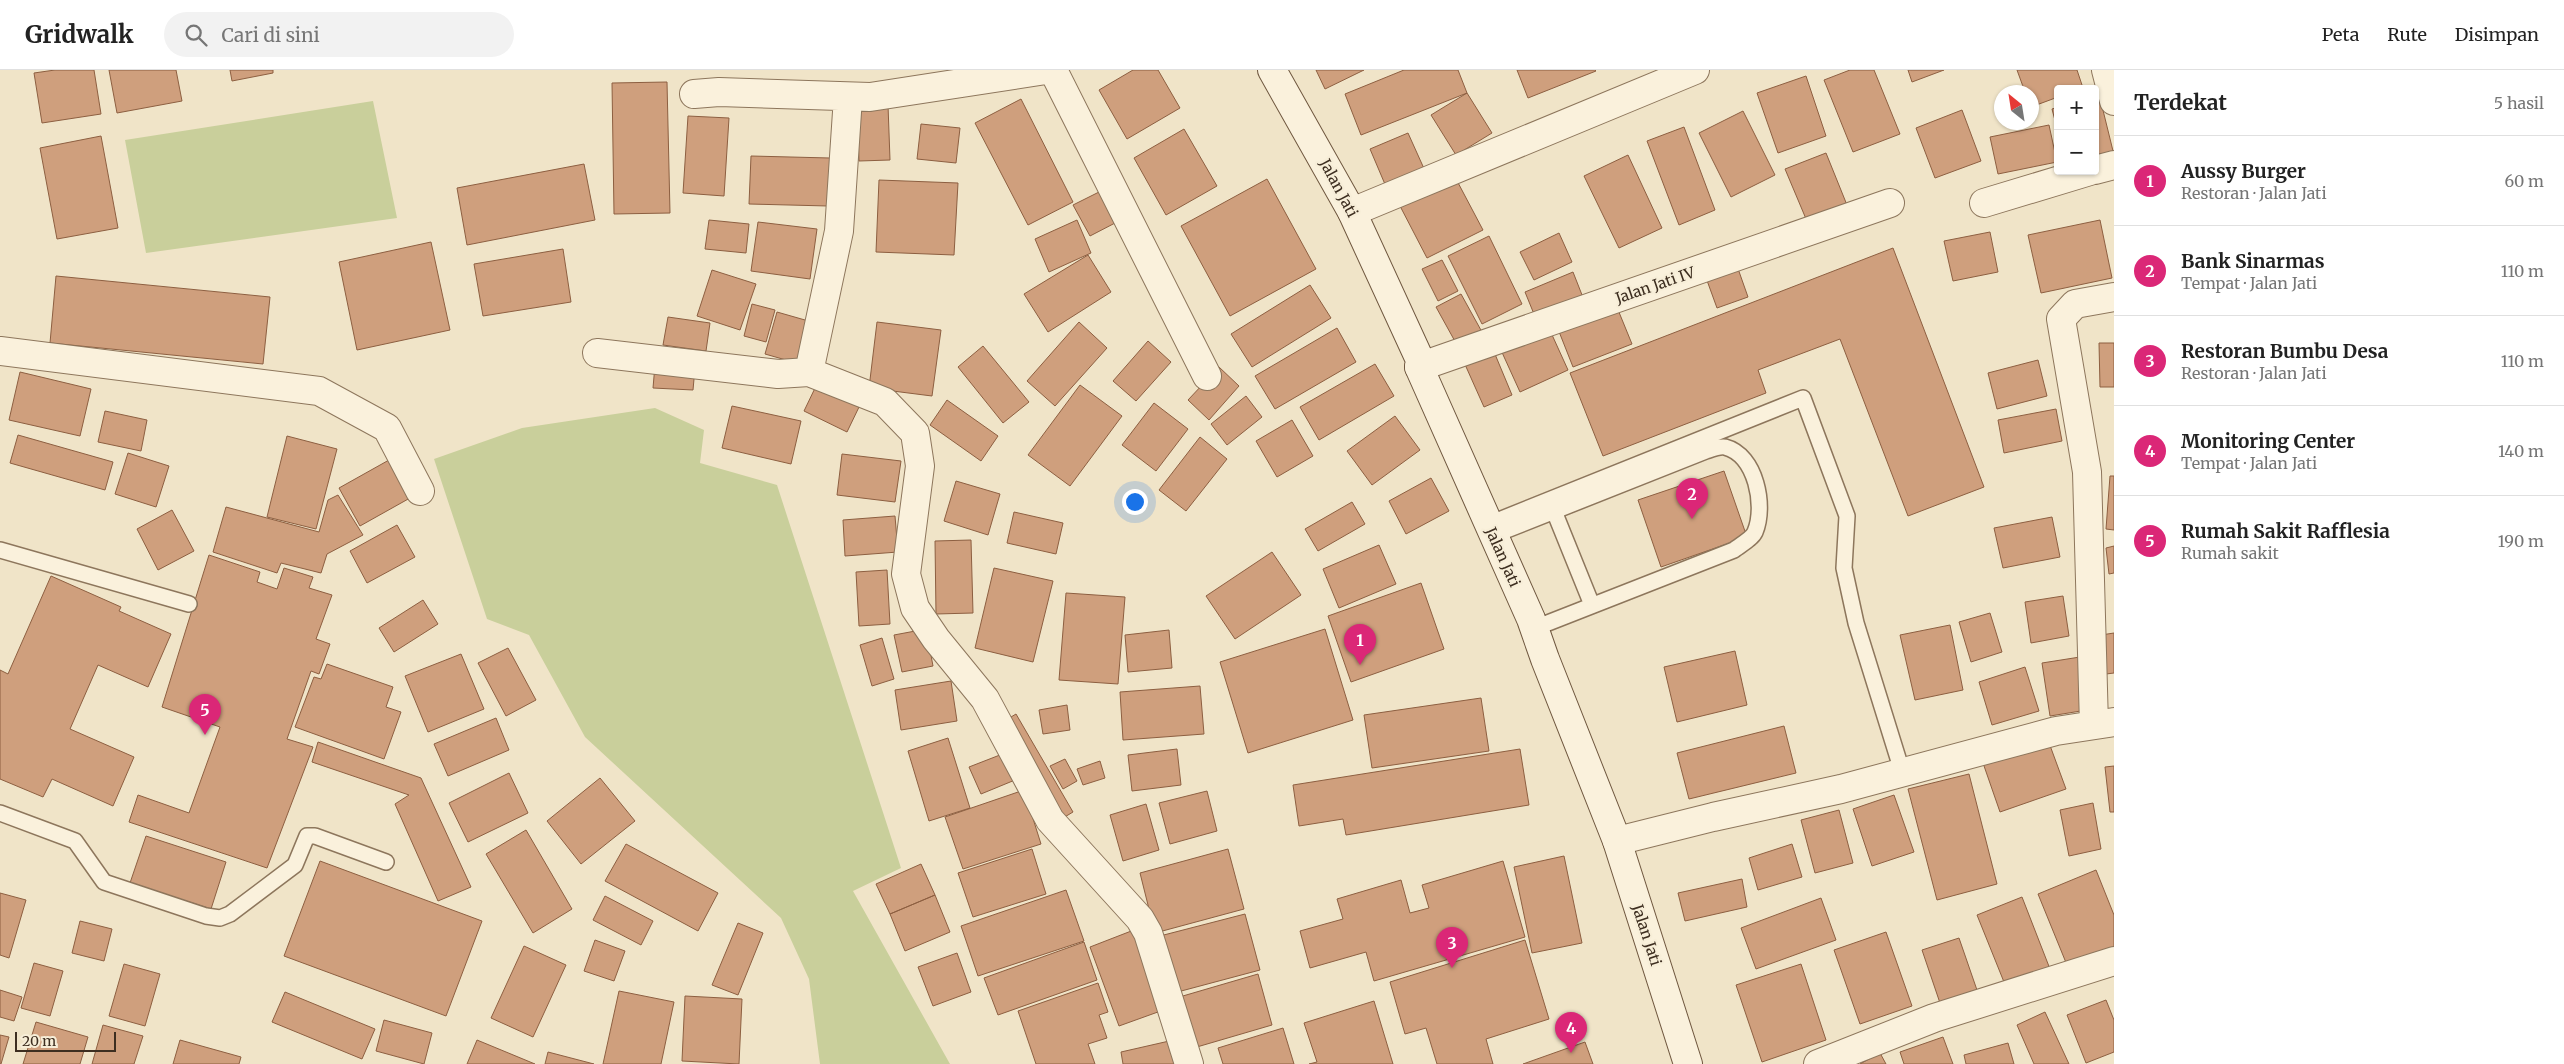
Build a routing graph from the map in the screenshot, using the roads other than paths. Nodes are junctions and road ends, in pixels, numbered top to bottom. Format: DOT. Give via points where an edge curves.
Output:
graph roads {
  1 [pos="1046,70"];
  2 [pos="1053,70"];
  3 [pos="1272,70"];
  4 [pos="1695,70"];
  5 [pos="2106,70"];
  6 [pos="694,94"];
  7 [pos="848,96"];
  8 [pos="2114,101"];
  9 [pos="2114,165"];
  10 [pos="2099,169"];
  11 [pos="2077,175"];
  12 [pos="1890,203"];
  13 [pos="1984,203"];
  14 [pos="1352,212"];
  15 [pos="2114,297"];
  16 [pos="0,351"];
  17 [pos="597,353"];
  18 [pos="1419,367"];
  19 [pos="809,372"];
  20 [pos="1207,376"];
  21 [pos="420,491"];
  22 [pos="1554,511"];
  23 [pos="1491,529"];
  24 [pos="0,550"];
  25 [pos="189,604"];
  26 [pos="1592,605"];
  27 [pos="1534,628"];
  28 [pos="2104,724"];
  29 [pos="1902,771"];
  30 [pos="0,813"];
  31 [pos="1617,841"];
  32 [pos="386,862"];
  33 [pos="2114,961"];
  34 [pos="1189,1064"];
  35 [pos="1688,1064"];
  36 [pos="1818,1064"];
  1 -- 7 [label="street" via="870,98"];
  2 -- 20 [label="street"];
  3 -- 14 [label="street, Jalan Jati"];
  4 -- 14 [label="street"];
  5 -- 8 [label="street"];
  6 -- 7 [label="street"];
  7 -- 19 [label="street" via="839,231"];
  9 -- 10 [label="street"];
  11 -- 13 [label="street"];
  12 -- 18 [label="street, Jalan Jati IV"];
  14 -- 18 [label="street, Jalan Jati" via="1420,360"];
  15 -- 28 [label="street" via="2075,304 2061,319 2087,472"];
  16 -- 21 [label="street" via="319,392 388,428"];
  17 -- 19 [label="street" via="778,374"];
  18 -- 23 [label="street, Jalan Jati"];
  19 -- 34 [label="street" via="884,402 915,433 920,466 906,574 915,608 985,699 1050,820 1140,919 1148,933"];
  22 -- 23 [label="lane"];
  22 -- 26 [label="lane"];
  22 -- 26 [label="lane" via="1723,446 1749,465 1759,503 1754,534 1734,550"];
  23 -- 27 [label="street, Jalan Jati"];
  23 -- 29 [label="lane" via="1803,398 1847,516 1844,568 1856,623"];
  24 -- 25 [label="lane"];
  26 -- 27 [label="lane"];
  27 -- 31 [label="street, Jalan Jati"];
  28 -- 29 [label="street" via="2056,731"];
  29 -- 31 [label="street" via="1841,789 1713,816"];
  30 -- 32 [label="lane" via="75,841 104,882 220,918 230,914 295,865 307,836 315,836"];
  31 -- 35 [label="street, Jalan Jati"];
  33 -- 36 [label="street" via="1934,1018"];
}
